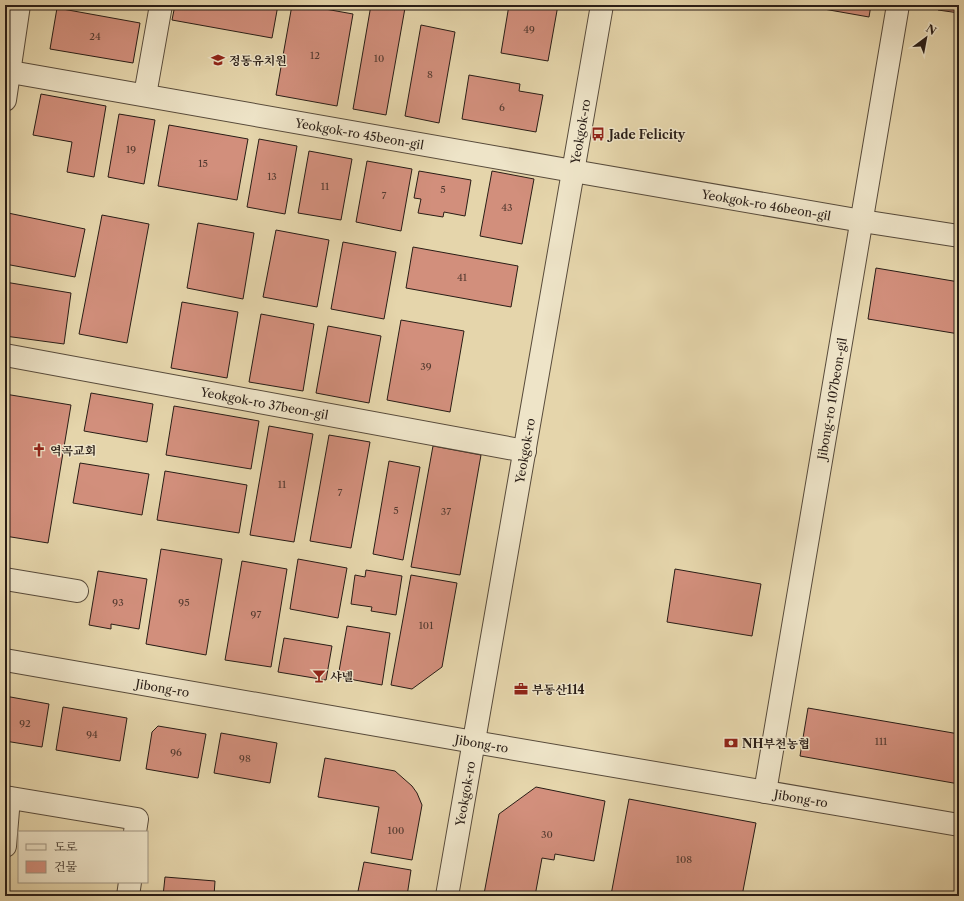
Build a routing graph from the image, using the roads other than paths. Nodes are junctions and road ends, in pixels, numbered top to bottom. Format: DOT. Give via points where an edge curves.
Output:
graph roads {
  1 [pos="19,5"];
  2 [pos="161,5"];
  3 [pos="602,5"];
  4 [pos="898,5"];
  5 [pos="7,71"];
  6 [pos="145,95"];
  7 [pos="5,100"];
  8 [pos="574,171"];
  9 [pos="862,221"];
  10 [pos="959,236"];
  11 [pos="5,355"];
  12 [pos="525,451"];
  13 [pos="5,579"];
  14 [pos="77,591"];
  15 [pos="5,660"];
  16 [pos="474,742"];
  17 [pos="765,792"];
  18 [pos="7,797"];
  19 [pos="959,825"];
  20 [pos="135,831"];
  21 [pos="5,846"];
  22 [pos="130,883"];
  23 [pos="128,896"];
  24 [pos="447,896"];
  1 -- 5 [label="street"];
  2 -- 6 [label="street"];
  3 -- 8 [label="street, Yeokgok-ro"];
  4 -- 9 [label="street, Jibong-ro 107beon-gil"];
  5 -- 6 [label="street, Yeokgok-ro 45beon-gil"];
  5 -- 7 [label="street"];
  6 -- 8 [label="street, Yeokgok-ro 45beon-gil"];
  8 -- 9 [label="street, Yeokgok-ro 46beon-gil"];
  8 -- 12 [label="street, Yeokgok-ro"];
  9 -- 10 [label="street, Yeokgok-ro 46beon-gil"];
  9 -- 17 [label="street, Jibong-ro 107beon-gil"];
  11 -- 12 [label="street, Yeokgok-ro 37beon-gil"];
  12 -- 16 [label="street, Yeokgok-ro"];
  13 -- 14 [label="street"];
  15 -- 16 [label="street, Jibong-ro"];
  16 -- 17 [label="street, Jibong-ro"];
  16 -- 24 [label="street, Yeokgok-ro"];
  17 -- 19 [label="street, Jibong-ro"];
  18 -- 20 [label="street" via="137,819"];
  18 -- 21 [label="street"];
  22 -- 23 [label="street"];
}
